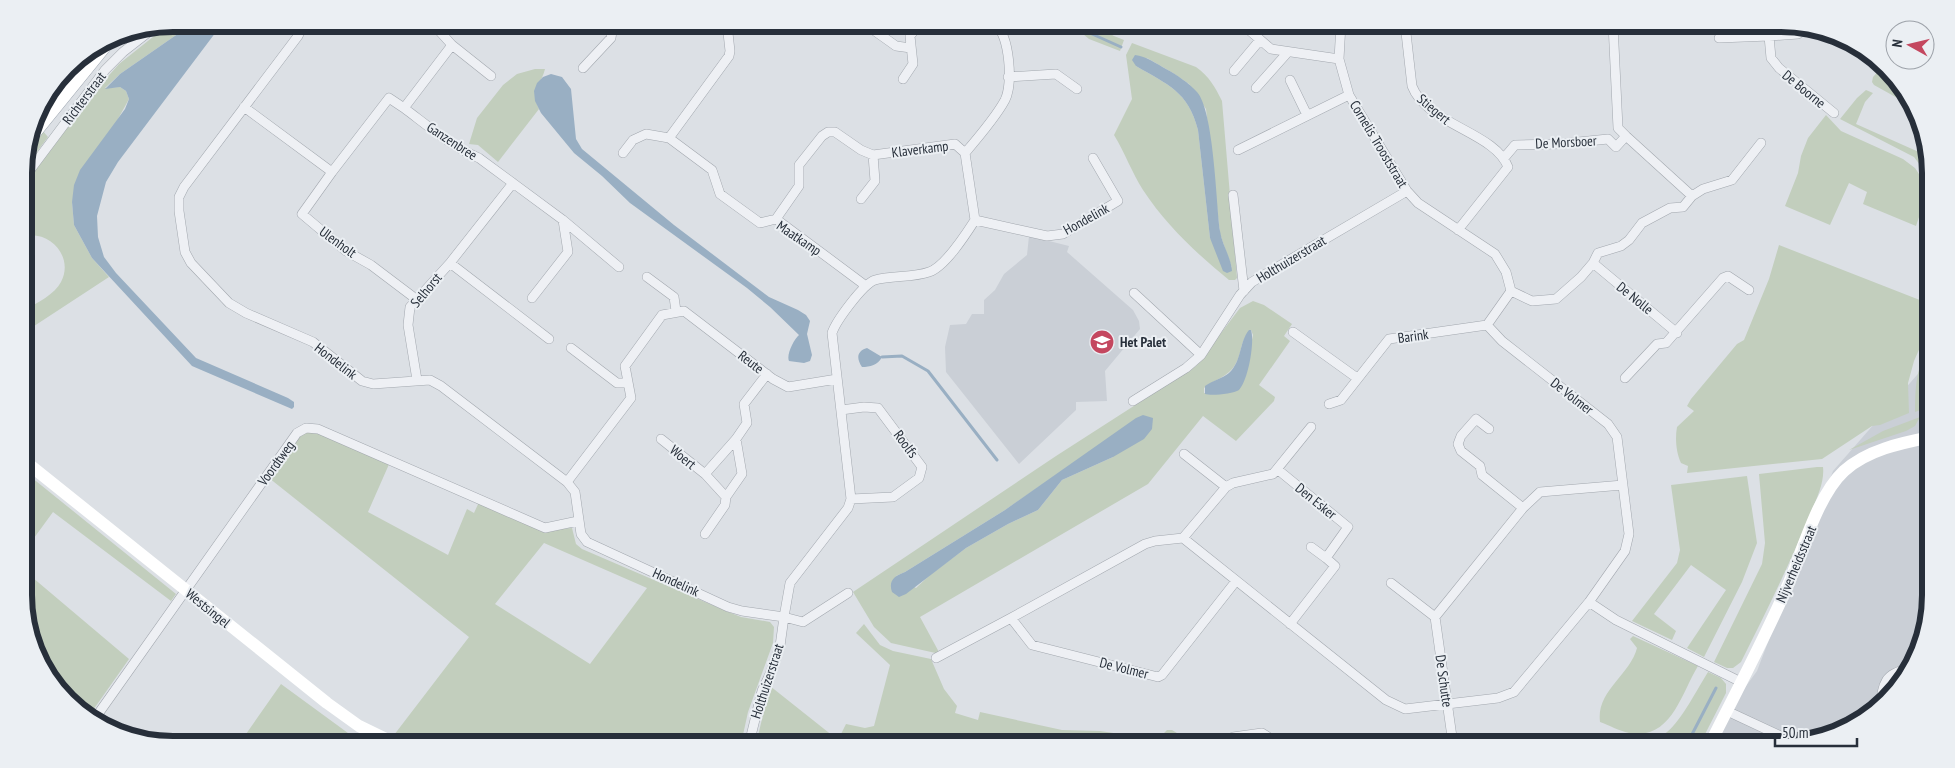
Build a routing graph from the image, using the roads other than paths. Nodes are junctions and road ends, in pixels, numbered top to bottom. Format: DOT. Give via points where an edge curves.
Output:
graph roads {
  1 [pos="300,33"];
  2 [pos="441,33"];
  3 [pos="612,33"];
  4 [pos="728,33"];
  5 [pos="878,33"];
  6 [pos="912,33"];
  7 [pos="1002,33"];
  8 [pos="1252,33"];
  9 [pos="1341,33"];
  10 [pos="1406,33"];
  11 [pos="1613,33"];
  12 [pos="1798,34"];
  13 [pos="144,35"];
  14 [pos="1769,36"];
  15 [pos="1718,38"];
  16 [pos="1260,40"];
  17 [pos="452,45"];
  18 [pos="911,48"];
  19 [pos="1288,52"];
  20 [pos="96,56"];
  21 [pos="1339,59"];
  22 [pos="583,68"];
  23 [pos="1234,71"];
  24 [pos="491,76"];
  25 [pos="1008,77"];
  26 [pos="903,79"];
  27 [pos="1290,80"];
  28 [pos="1256,88"];
  29 [pos="1077,89"];
  30 [pos="1349,95"];
  31 [pos="244,107"];
  32 [pos="404,108"];
  33 [pos="1834,113"];
  34 [pos="1307,115"];
  35 [pos="42,123"];
  36 [pos="1626,136"];
  37 [pos="669,138"];
  38 [pos="1761,143"];
  39 [pos="1238,150"];
  40 [pos="623,153"];
  41 [pos="966,153"];
  42 [pos="873,155"];
  43 [pos="1092,158"];
  44 [pos="1504,158"];
  45 [pos="33,166"];
  46 [pos="332,172"];
  47 [pos="513,183"];
  48 [pos="1407,191"];
  49 [pos="1233,195"];
  50 [pos="1692,196"];
  51 [pos="861,199"];
  52 [pos="776,219"];
  53 [pos="563,220"];
  54 [pos="975,220"];
  55 [pos="1458,230"];
  56 [pos="450,263"];
  57 [pos="1593,263"];
  58 [pos="619,267"];
  59 [pos="647,277"];
  60 [pos="866,286"];
  61 [pos="1749,290"];
  62 [pos="1244,291"];
  63 [pos="1511,291"];
  64 [pos="1134,293"];
  65 [pos="532,298"];
  66 [pos="416,299"];
  67 [pos="676,311"];
  68 [pos="1487,326"];
  69 [pos="1293,332"];
  70 [pos="1677,332"];
  71 [pos="549,339"];
  72 [pos="571,348"];
  73 [pos="1202,355"];
  74 [pos="766,374"];
  75 [pos="1358,378"];
  76 [pos="1625,378"];
  77 [pos="837,379"];
  78 [pos="417,380"];
  79 [pos="628,384"];
  80 [pos="1133,402"];
  81 [pos="1329,404"];
  82 [pos="840,410"];
  83 [pos="1310,427"];
  84 [pos="1489,429"];
  85 [pos="662,439"];
  86 [pos="736,439"];
  87 [pos="1922,439"];
  88 [pos="1184,454"];
  89 [pos="33,468"];
  90 [pos="1278,470"];
  91 [pos="705,474"];
  92 [pos="567,482"];
  93 [pos="1623,485"];
  94 [pos="1226,487"];
  95 [pos="726,497"];
  96 [pos="851,499"];
  97 [pos="1523,508"];
  98 [pos="578,521"];
  99 [pos="705,534"];
  100 [pos="1183,538"];
  101 [pos="1311,547"];
  102 [pos="1326,558"];
  103 [pos="1236,581"];
  104 [pos="1391,583"];
  105 [pos="185,590"];
  106 [pos="848,593"];
  107 [pos="1589,602"];
  108 [pos="784,617"];
  109 [pos="1435,617"];
  110 [pos="1012,618"];
  111 [pos="1290,624"];
  112 [pos="936,658"];
  113 [pos="1900,671"];
  114 [pos="1741,682"];
  115 [pos="1881,694"];
  116 [pos="1448,705"];
  117 [pos="1726,711"];
  118 [pos="98,714"];
  119 [pos="1245,735"];
  120 [pos="1266,735"];
  121 [pos="1452,735"];
  122 [pos="1714,735"];
  123 [pos="1778,735"];
  124 [pos="379,736"];
  125 [pos="751,736"];
  1 -- 31 [label="street, Hondelink"];
  2 -- 17 [label="street"];
  3 -- 22 [label="street" via="611,38"];
  4 -- 37 [label="street" via="729,56"];
  5 -- 18 [label="street" via="896,46"];
  6 -- 18 [label="street"];
  7 -- 25 [label="street" via="1007,45"];
  8 -- 16 [label="street"];
  9 -- 21 [label="street, Cornelis Trooststraat"];
  10 -- 44 [label="street, Stiegert" via="1415,96 1446,122 1472,134"];
  11 -- 36 [label="street" via="1618,128"];
  12 -- 14 [label="street"];
  13 -- 45 [label="street, Richterstraat" via="105,70"];
  14 -- 15 [label="street"];
  14 -- 33 [label="street, De Boorne" via="1771,58 1778,68"];
  16 -- 19 [label="street" via="1271,49"];
  16 -- 23 [label="street"];
  17 -- 24 [label="street"];
  17 -- 32 [label="street"];
  18 -- 26 [label="street" via="913,64"];
  19 -- 21 [label="street"];
  19 -- 28 [label="street"];
  20 -- 35 [label="main road"];
  21 -- 30 [label="street, Cornelis Trooststraat"];
  25 -- 29 [label="street" via="1056,74"];
  25 -- 41 [label="street" via="1005,100"];
  27 -- 34 [label="street"];
  30 -- 34 [label="street, Cornelis Trooststraat"];
  30 -- 48 [label="street, Cornelis Trooststraat"];
  31 -- 46 [label="street"];
  31 -- 78 [label="street, Hondelink" via="179,197 185,252 230,303 312,342 362,381 373,384"];
  32 -- 46 [label="street, Ulenholt" via="389,98"];
  32 -- 47 [label="street, Ganzenbree" via="451,144 479,158"];
  34 -- 39 [label="street, Cornelis Trooststraat"];
  36 -- 44 [label="street, De Morsboer" via="1616,147 1608,139 1514,145"];
  36 -- 50 [label="street"];
  37 -- 40 [label="street, Maatkamp" via="646,134 634,140"];
  37 -- 52 [label="street, Maatkamp" via="712,170 720,194 760,223"];
  38 -- 50 [label="street" via="1732,180 1702,189"];
  41 -- 42 [label="street, Klaverkamp" via="955,144"];
  41 -- 54 [label="street"];
  42 -- 51 [label="street, Klaverkamp" via="874,181"];
  42 -- 52 [label="street, Klaverkamp" via="836,132 828,132 799,165 799,186"];
  43 -- 54 [label="street, Hondelink" via="1118,201 1063,234 1047,236"];
  44 -- 55 [label="street" via="1508,168"];
  46 -- 66 [label="street, Ulenholt" via="302,214 346,251 371,265"];
  47 -- 53 [label="street, Ganzenbree"];
  47 -- 56 [label="street, Selhorst"];
  48 -- 55 [label="street, Cornelis Trooststraat" via="1418,203"];
  48 -- 62 [label="street, Holthuizerstraat" via="1252,282"];
  49 -- 62 [label="street"];
  50 -- 57 [label="street" via="1684,207 1670,208 1642,223 1629,240 1598,253"];
  52 -- 60 [label="street, Maatkamp"];
  53 -- 58 [label="street, Ganzenbree"];
  53 -- 65 [label="street" via="568,252"];
  54 -- 60 [label="street" via="940,265 930,272 874,280"];
  55 -- 63 [label="street" via="1495,254 1506,272"];
  56 -- 66 [label="street, Selhorst"];
  56 -- 71 [label="street, Selhorst"];
  57 -- 63 [label="street" via="1556,299 1532,301"];
  57 -- 70 [label="street, De Nolle"];
  59 -- 67 [label="street" via="674,297"];
  60 -- 77 [label="street" via="832,333"];
  61 -- 70 [label="street" via="1732,277 1723,278"];
  62 -- 73 [label="street, Holthuizerstraat"];
  63 -- 68 [label="street"];
  64 -- 73 [label="street"];
  66 -- 78 [label="street, Selhorst" via="410,307 408,325"];
  67 -- 74 [label="street, Reute" via="684,310"];
  67 -- 79 [label="street" via="662,315 625,366"];
  68 -- 75 [label="street, Barink" via="1389,339"];
  68 -- 93 [label="street, De Volmer" via="1608,424 1617,437"];
  69 -- 75 [label="street"];
  70 -- 76 [label="street" via="1666,344 1657,344"];
  72 -- 79 [label="street" via="617,383"];
  73 -- 80 [label="street, Holthuizerstraat"];
  74 -- 77 [label="street, Reute" via="788,387"];
  74 -- 86 [label="street, Woert" via="744,404 747,422"];
  75 -- 81 [label="street, Barink" via="1341,400"];
  77 -- 82 [label="street"];
  78 -- 92 [label="street, Hondelink" via="430,380 441,386"];
  79 -- 92 [label="street" via="631,398"];
  82 -- 96 [label="street"];
  82 -- 96 [label="street, Roolfs" via="878,408 922,467 920,478 893,497"];
  83 -- 90 [label="street"];
  84 -- 97 [label="street" via="1476,419 1458,444 1480,466 1482,475"];
  85 -- 91 [label="street, Woert"];
  86 -- 91 [label="street, Woert"];
  86 -- 95 [label="street" via="742,474"];
  87 -- 114 [label="main road, Nijverheidsstraat" via="1855,461 1830,487 1787,588"];
  88 -- 94 [label="street"];
  89 -- 105 [label="main road, Westsingel"];
  90 -- 94 [label="street"];
  90 -- 102 [label="street, Den Esker" via="1348,527"];
  91 -- 95 [label="street, Woert"];
  92 -- 98 [label="street, Hondelink" via="575,492"];
  93 -- 97 [label="street" via="1540,492"];
  93 -- 107 [label="street, De Volmer" via="1628,534 1625,551"];
  94 -- 100 [label="street"];
  95 -- 99 [label="street" via="725,505"];
  96 -- 108 [label="street" via="848,508 790,583"];
  97 -- 109 [label="street"];
  98 -- 105 [label="street, Voordtweg" via="545,528 364,448 318,429 306,428 297,433"];
  98 -- 108 [label="street, Hondelink" via="587,542 728,606"];
  100 -- 103 [label="street, De Volmer"];
  100 -- 110 [label="street" via="1146,544"];
  101 -- 102 [label="street"];
  102 -- 111 [label="street" via="1335,566"];
  103 -- 110 [label="street, De Volmer" via="1158,677 1032,645"];
  103 -- 111 [label="street, De Volmer"];
  104 -- 109 [label="street"];
  105 -- 118 [label="street, Voordtweg"];
  105 -- 124 [label="main road, Westsingel" via="327,703"];
  106 -- 108 [label="street, Hondelink" via="803,622"];
  107 -- 114 [label="street" via="1616,620"];
  107 -- 116 [label="street, De Volmer" via="1514,692 1498,698"];
  108 -- 125 [label="street, Holthuizerstraat" via="780,646 762,691"];
  109 -- 116 [label="street, De Schutte"];
  110 -- 112 [label="street"];
  111 -- 116 [label="street, De Volmer" via="1386,700 1405,709"];
  113 -- 115 [label="street" via="1888,677"];
  114 -- 117 [label="main road, Nijverheidsstraat"];
  116 -- 121 [label="street, De Schutte"];
  117 -- 122 [label="main road, Nijverheidsstraat"];
  117 -- 123 [label="street"];
  119 -- 120 [label="street"];
}
